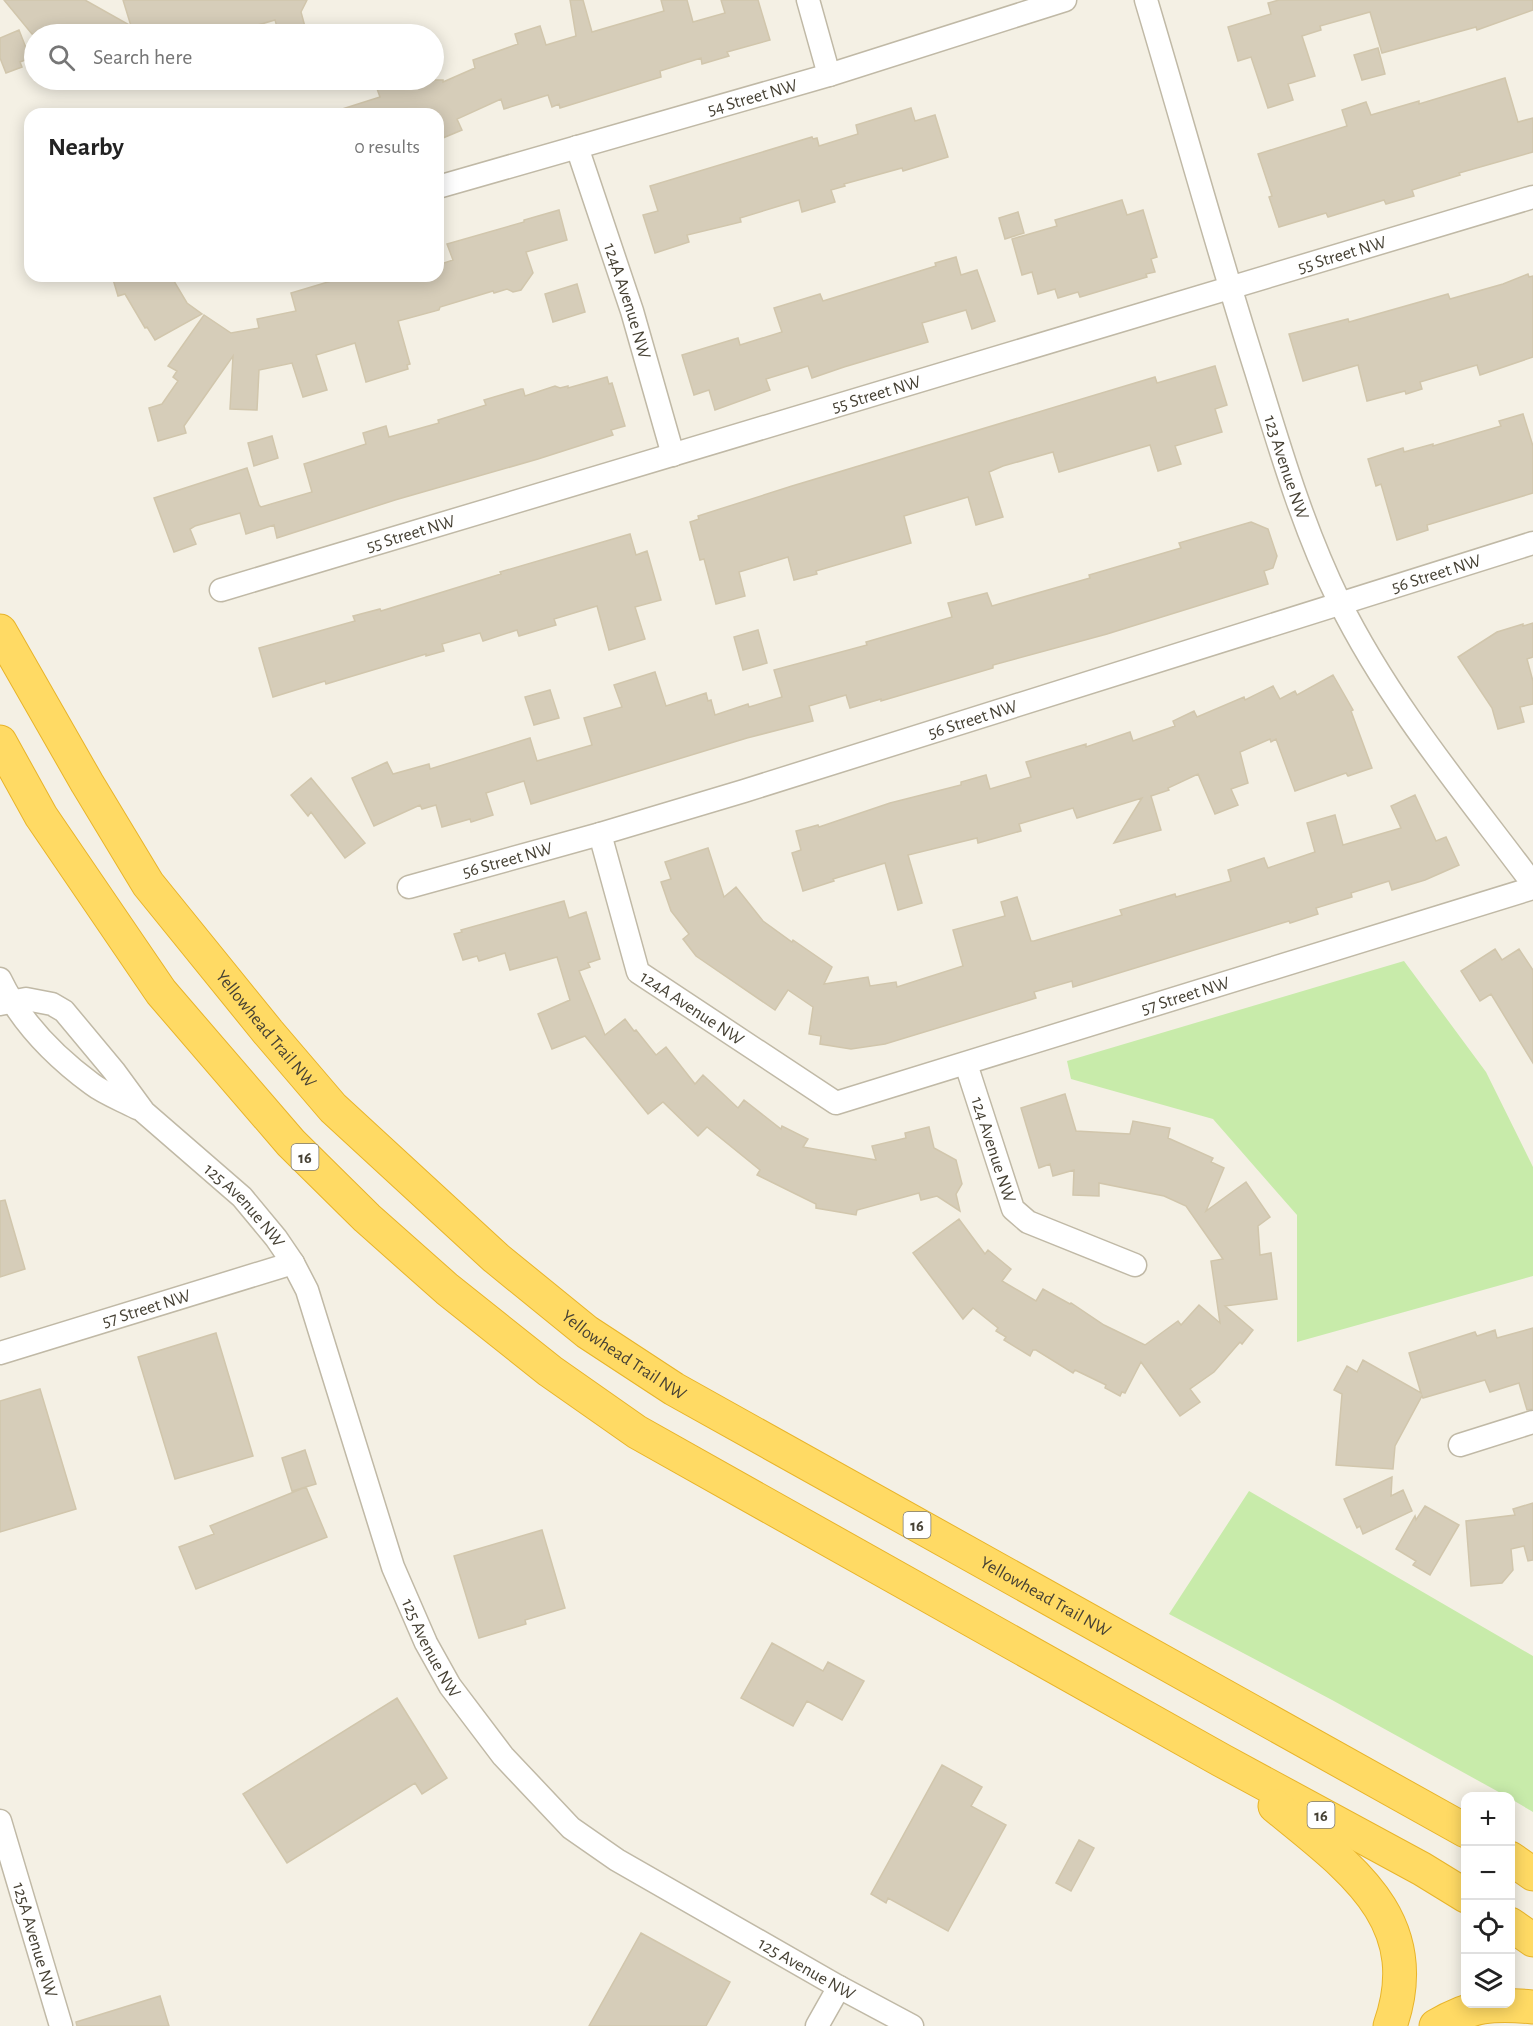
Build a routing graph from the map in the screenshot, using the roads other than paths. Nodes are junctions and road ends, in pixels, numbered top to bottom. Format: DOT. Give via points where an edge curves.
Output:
graph roads {
  1 [pos="808,0"];
  2 [pos="1065,0"];
  3 [pos="1146,0"];
  4 [pos="829,75"];
  5 [pos="578,147"];
  6 [pos="444,185"];
  7 [pos="1533,197"];
  8 [pos="1230,288"];
  9 [pos="673,455"];
  10 [pos="1533,543"];
  11 [pos="221,590"];
  12 [pos="1340,602"];
  13 [pos="0,631"];
  14 [pos="0,742"];
  15 [pos="0,772"];
  16 [pos="41,816"];
  17 [pos="600,834"];
  18 [pos="1533,886"];
  19 [pos="409,887"];
  20 [pos="0,979"];
  21 [pos="5,1002"];
  22 [pos="966,1064"];
  23 [pos="836,1103"];
  24 [pos="144,1112"];
  25 [pos="293,1263"];
  26 [pos="1135,1265"];
  27 [pos="0,1353"];
  28 [pos="1533,1422"];
  29 [pos="1460,1445"];
  30 [pos="1221,1760"];
  31 [pos="0,1821"];
  32 [pos="1461,1828"];
  33 [pos="1515,1861"];
  34 [pos="1533,1874"];
  35 [pos="1461,1893"];
  36 [pos="1515,1927"];
  37 [pos="1533,1940"];
  38 [pos="839,1987"];
  39 [pos="1533,2007"];
  40 [pos="61,2026"];
  41 [pos="816,2026"];
  42 [pos="912,2026"];
  43 [pos="1390,2026"];
  44 [pos="1436,2026"];
  1 -- 4 [label="street"];
  2 -- 4 [label="street, 54 Street NW"];
  3 -- 8 [label="street, 123 Avenue NW"];
  4 -- 5 [label="street, 54 Street NW"];
  5 -- 6 [label="street, 54 Street NW"];
  5 -- 9 [label="street, 124A Avenue NW" via="632,311"];
  7 -- 8 [label="street, 55 Street NW"];
  8 -- 9 [label="street, 55 Street NW"];
  8 -- 12 [label="street, 123 Avenue NW" via="1292,487"];
  9 -- 11 [label="street, 55 Street NW"];
  10 -- 12 [label="street, 56 Street NW"];
  12 -- 17 [label="street, 56 Street NW"];
  12 -- 18 [label="street, 123 Avenue NW" via="1405,711"];
  13 -- 32 [label="highway, Yellowhead Trail NW / 16" via="148,884 333,1108 496,1258 587,1332 674,1389"];
  14 -- 16 [label="highway, 16"];
  15 -- 16 [label="highway"];
  16 -- 30 [label="highway, 16" via="161,992 291,1143 447,1289 550,1371 638,1432"];
  17 -- 19 [label="street, 56 Street NW"];
  17 -- 23 [label="street, 124A Avenue NW" via="638,972"];
  18 -- 22 [label="street, 57 Street NW"];
  20 -- 21 [label="street, 125 Avenue NW"];
  21 -- 24 [label="street, 125 Avenue NW" via="93,1085"];
  21 -- 24 [label="street, 125 Avenue NW" via="40,1001 64,1011"];
  22 -- 23 [label="street, 57 Street NW"];
  22 -- 26 [label="street, 124 Avenue NW" via="1013,1209 1028,1222"];
  24 -- 25 [label="street, 125 Avenue NW" via="242,1197"];
  25 -- 27 [label="street, 57 Street NW"];
  25 -- 38 [label="street, 125 Avenue NW" via="317,1320 393,1567 426,1643 480,1728 571,1828 617,1860"];
  28 -- 29 [label="street"];
  30 -- 35 [label="highway, 16"];
  30 -- 43 [label="highway" via="1351,1870 1383,1911 1392,1931 1400,1980"];
  31 -- 40 [label="street, 125A Avenue NW"];
  33 -- 34 [label="highway"];
  36 -- 37 [label="highway"];
  38 -- 41 [label="street"];
  38 -- 42 [label="street, 125 Avenue NW"];
  39 -- 44 [label="highway" via="1501,2005 1470,2009"];
}
